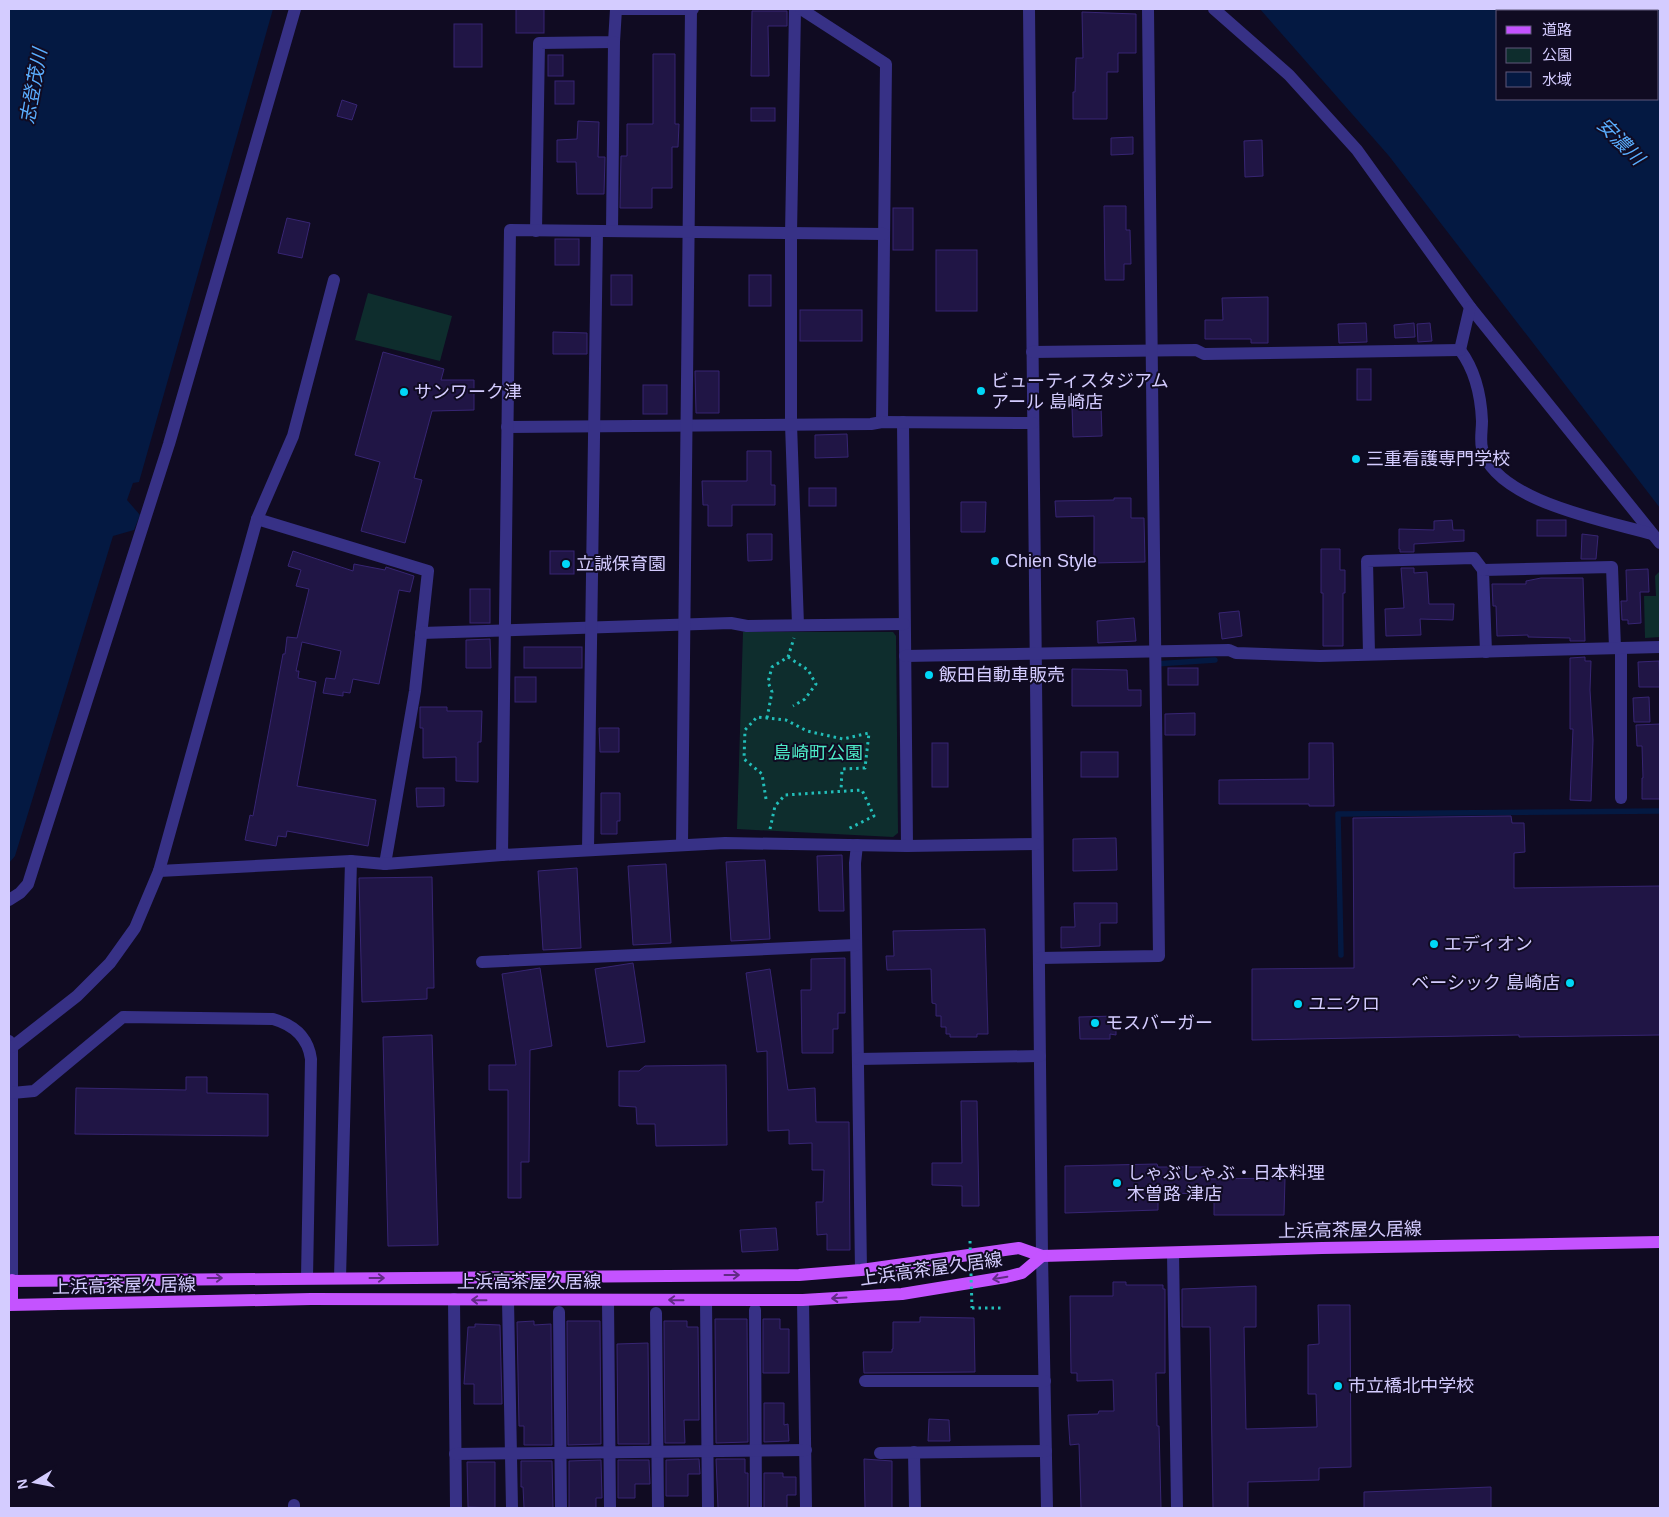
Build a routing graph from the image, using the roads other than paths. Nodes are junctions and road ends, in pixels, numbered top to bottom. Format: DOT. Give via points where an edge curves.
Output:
graph roads {
  1 [pos="295,9"];
  2 [pos="692,9"];
  3 [pos="795,9"];
  4 [pos="801,9"];
  5 [pos="1029,9"];
  6 [pos="1148,9"];
  7 [pos="1214,9"];
  8 [pos="614,42"];
  9 [pos="536,231"];
  10 [pos="612,231"];
  11 [pos="597,232"];
  12 [pos="689,232"];
  13 [pos="791,234"];
  14 [pos="884,234"];
  15 [pos="334,280"];
  16 [pos="1470,307"];
  17 [pos="1152,350"];
  18 [pos="1460,350"];
  19 [pos="1032,352"];
  20 [pos="882,422"];
  21 [pos="903,422"];
  22 [pos="1033,423"];
  23 [pos="686,424"];
  24 [pos="791,424"];
  25 [pos="594,425"];
  26 [pos="508,426"];
  27 [pos="257,519"];
  28 [pos="1656,538"];
  29 [pos="1483,570"];
  30 [pos="684,624"];
  31 [pos="904,624"];
  32 [pos="798,625"];
  33 [pos="592,628"];
  34 [pos="504,630"];
  35 [pos="421,633"];
  36 [pos="1660,647"];
  37 [pos="1618,648"];
  38 [pos="1155,652"];
  39 [pos="1486,652"];
  40 [pos="1370,654"];
  41 [pos="1035,655"];
  42 [pos="905,656"];
  43 [pos="1622,798"];
  44 [pos="1038,844"];
  45 [pos="682,845"];
  46 [pos="857,845"];
  47 [pos="907,846"];
  48 [pos="588,850"];
  49 [pos="502,855"];
  50 [pos="351,861"];
  51 [pos="385,864"];
  52 [pos="159,871"];
  53 [pos="9,900"];
  54 [pos="856,945"];
  55 [pos="1038,958"];
  56 [pos="482,962"];
  57 [pos="10,1044"];
  58 [pos="1040,1056"];
  59 [pos="858,1059"];
  60 [pos="12,1092"];
  61 [pos="1660,1242"];
  62 [pos="1173,1253"];
  63 [pos="1042,1256"];
  64 [pos="861,1270"];
  65 [pos="307,1278"];
  66 [pos="340,1278"];
  67 [pos="10,1280"];
  68 [pos="454,1299"];
  69 [pos="508,1300"];
  70 [pos="608,1300"];
  71 [pos="706,1300"];
  72 [pos="803,1300"];
  73 [pos="10,1305"];
  74 [pos="755,1310"];
  75 [pos="559,1312"];
  76 [pos="656,1313"];
  77 [pos="865,1381"];
  78 [pos="1045,1381"];
  79 [pos="707,1450"];
  80 [pos="755,1450"];
  81 [pos="806,1450"];
  82 [pos="656,1451"];
  83 [pos="1046,1451"];
  84 [pos="561,1452"];
  85 [pos="609,1452"];
  86 [pos="914,1452"];
  87 [pos="512,1453"];
  88 [pos="880,1453"];
  89 [pos="455,1454"];
  90 [pos="456,1508"];
  91 [pos="512,1508"];
  92 [pos="561,1508"];
  93 [pos="610,1508"];
  94 [pos="658,1508"];
  95 [pos="708,1508"];
  96 [pos="756,1508"];
  97 [pos="806,1508"];
  98 [pos="916,1508"];
  99 [pos="1047,1508"];
  100 [pos="1177,1508"];
  1 -- 53 [label="street" via="172,434 28,884"];
  2 -- 8 [label="street" via="616,9"];
  2 -- 12 [label="street"];
  3 -- 13 [label="street"];
  4 -- 14 [label="street" via="886,64"];
  5 -- 19 [label="street"];
  6 -- 17 [label="street"];
  7 -- 16 [label="street" via="1289,75 1357,150"];
  8 -- 9 [label="street" via="539,43"];
  8 -- 10 [label="street"];
  9 -- 11 [label="street"];
  9 -- 26 [label="street" via="510,230"];
  10 -- 11 [label="street"];
  10 -- 12 [label="street"];
  11 -- 25 [label="street"];
  12 -- 13 [label="street"];
  12 -- 23 [label="street"];
  13 -- 14 [label="street"];
  13 -- 24 [label="street"];
  14 -- 20 [label="street"];
  15 -- 27 [label="street" via="293,436"];
  16 -- 18 [label="street"];
  16 -- 28 [label="street"];
  17 -- 18 [label="street" via="1196,350 1204,354"];
  17 -- 19 [label="street"];
  17 -- 38 [label="street"];
  18 -- 28 [label="street" via="1473,373 1480,397 1482,448 1495,473 1545,502"];
  19 -- 22 [label="street"];
  20 -- 21 [label="street"];
  20 -- 24 [label="street"];
  21 -- 22 [label="street"];
  21 -- 31 [label="street"];
  22 -- 41 [label="street"];
  23 -- 24 [label="street"];
  23 -- 25 [label="street"];
  23 -- 30 [label="street"];
  24 -- 32 [label="street"];
  25 -- 26 [label="street"];
  25 -- 33 [label="street"];
  26 -- 34 [label="street"];
  27 -- 35 [label="street" via="428,571"];
  27 -- 52 [label="street"];
  29 -- 37 [label="street" via="1612,567"];
  29 -- 39 [label="street"];
  29 -- 40 [label="street" via="1474,558 1366,561"];
  30 -- 32 [label="street"];
  30 -- 33 [label="street"];
  30 -- 45 [label="street"];
  31 -- 32 [label="street"];
  31 -- 42 [label="street"];
  33 -- 34 [label="street"];
  33 -- 48 [label="street"];
  34 -- 35 [label="street"];
  34 -- 49 [label="street"];
  35 -- 51 [label="street" via="415,691"];
  36 -- 37 [label="street"];
  37 -- 39 [label="street"];
  37 -- 43 [label="street"];
  38 -- 40 [label="street" via="1229,650 1236,653 1320,656"];
  38 -- 41 [label="street"];
  38 -- 55 [label="street" via="1159,956"];
  39 -- 40 [label="street"];
  41 -- 42 [label="street"];
  41 -- 44 [label="street"];
  42 -- 47 [label="street"];
  44 -- 47 [label="street"];
  44 -- 55 [label="street"];
  45 -- 46 [label="street"];
  45 -- 48 [label="street"];
  46 -- 47 [label="street"];
  46 -- 54 [label="street"];
  48 -- 49 [label="street"];
  49 -- 51 [label="street"];
  50 -- 51 [label="street"];
  50 -- 52 [label="street"];
  50 -- 66 [label="street"];
  52 -- 57 [label="street" via="135,928 110,963 77,996"];
  54 -- 56 [label="street"];
  54 -- 59 [label="street"];
  55 -- 58 [label="street"];
  57 -- 60 [label="street"];
  58 -- 59 [label="street"];
  58 -- 63 [label="street"];
  59 -- 64 [label="street"];
  60 -- 65 [label="street" via="34,1091 123,1017 273,1020 286,1023 303,1039 311,1059"];
  60 -- 67 [label="street"];
  61 -- 62 [label="main road, 上浜高茶屋久居線"];
  62 -- 63 [label="main road, 上浜高茶屋久居線"];
  62 -- 100 [label="street"];
  63 -- 64 [label="main road, 上浜高茶屋久居線" via="1019,1248"];
  63 -- 72 [label="main road, 上浜高茶屋久居線, one-way" via="1022,1273 1006,1277 902,1294"];
  63 -- 78 [label="street"];
  66 -- 64 [label="main road, 上浜高茶屋久居線, one-way" via="799,1275"];
  65 -- 66 [label="main road, 上浜高茶屋久居線"];
  67 -- 65 [label="main road, 上浜高茶屋久居線, one-way"];
  67 -- 73 [label="main road"];
  69 -- 68 [label="main road, 上浜高茶屋久居線, one-way"];
  68 -- 73 [label="main road, 上浜高茶屋久居線"];
  68 -- 89 [label="street"];
  69 -- 70 [label="main road, 上浜高茶屋久居線"];
  69 -- 87 [label="street"];
  71 -- 70 [label="main road, 上浜高茶屋久居線, one-way"];
  70 -- 85 [label="street"];
  71 -- 72 [label="main road, 上浜高茶屋久居線"];
  71 -- 79 [label="street"];
  72 -- 81 [label="street"];
  74 -- 80 [label="street"];
  75 -- 84 [label="street"];
  76 -- 82 [label="street"];
  77 -- 78 [label="street"];
  78 -- 83 [label="street"];
  79 -- 80 [label="street"];
  79 -- 82 [label="street"];
  79 -- 95 [label="street"];
  80 -- 81 [label="street"];
  80 -- 96 [label="street"];
  81 -- 97 [label="street"];
  82 -- 85 [label="street"];
  82 -- 94 [label="street"];
  83 -- 86 [label="street"];
  83 -- 99 [label="street"];
  84 -- 85 [label="street"];
  84 -- 87 [label="street"];
  84 -- 92 [label="street"];
  85 -- 93 [label="street"];
  86 -- 88 [label="street"];
  86 -- 98 [label="street"];
  87 -- 89 [label="street"];
  87 -- 91 [label="street"];
  89 -- 90 [label="street"];
}
